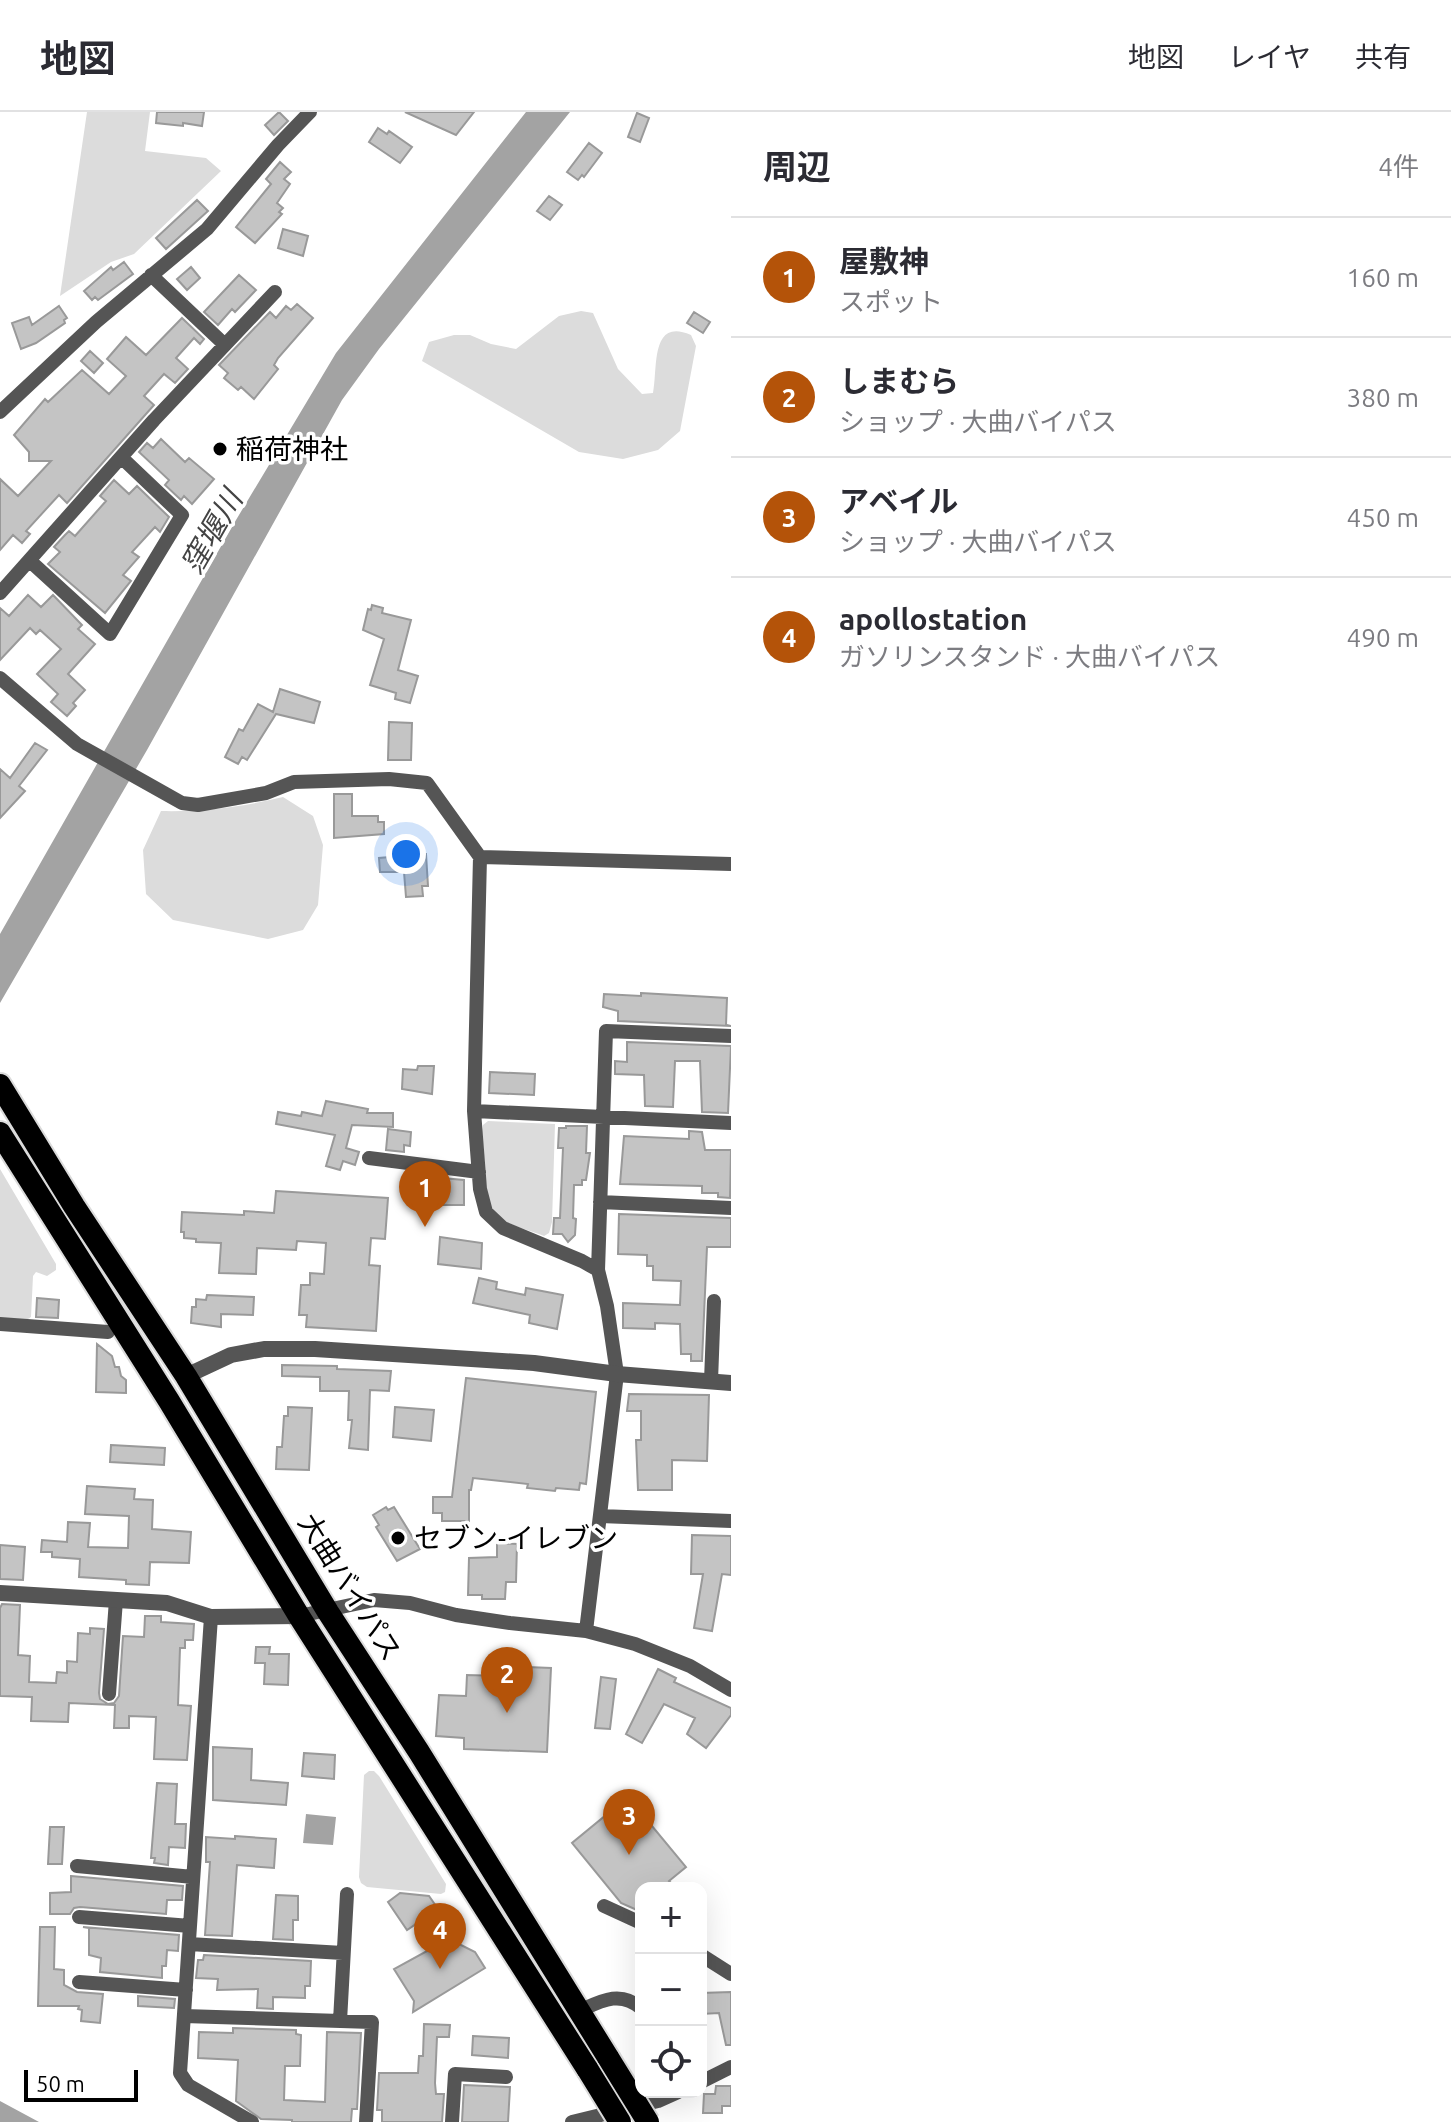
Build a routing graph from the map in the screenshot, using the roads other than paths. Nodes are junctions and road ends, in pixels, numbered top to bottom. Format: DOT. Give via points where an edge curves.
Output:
graph roads {
  1 [pos="310,112"];
  2 [pos="151,275"];
  3 [pos="275,292"];
  4 [pos="225,345"];
  5 [pos="0,412"];
  6 [pos="121,457"];
  7 [pos="30,561"];
  8 [pos="0,593"];
  9 [pos="0,678"];
  10 [pos="480,857"];
  11 [pos="731,864"];
  12 [pos="731,1036"];
  13 [pos="0,1085"];
  14 [pos="474,1111"];
  15 [pos="603,1116"];
  16 [pos="731,1123"];
  17 [pos="0,1133"];
  18 [pos="369,1158"];
  19 [pos="479,1172"];
  20 [pos="600,1202"];
  21 [pos="731,1208"];
  22 [pos="598,1270"];
  23 [pos="714,1301"];
  24 [pos="0,1324"];
  25 [pos="108,1332"];
  26 [pos="617,1374"];
  27 [pos="186,1376"];
  28 [pos="711,1381"];
  29 [pos="731,1383"];
  30 [pos="600,1516"];
  31 [pos="731,1521"];
  32 [pos="0,1593"];
  33 [pos="116,1600"];
  34 [pos="328,1612"];
  35 [pos="299,1616"];
  36 [pos="211,1617"];
  37 [pos="586,1631"];
  38 [pos="731,1690"];
  39 [pos="109,1694"];
  40 [pos="77,1866"];
  41 [pos="193,1877"];
  42 [pos="347,1894"];
  43 [pos="604,1906"];
  44 [pos="79,1917"];
  45 [pos="635,1920"];
  46 [pos="190,1926"];
  47 [pos="189,1944"];
  48 [pos="343,1953"];
  49 [pos="707,1959"];
  50 [pos="731,1974"];
  51 [pos="79,1982"];
  52 [pos="186,1990"];
  53 [pos="635,2004"];
  54 [pos="579,2011"];
  55 [pos="184,2016"];
  56 [pos="340,2021"];
  57 [pos="731,2067"];
  58 [pos="506,2077"];
  59 [pos="707,2079"];
  60 [pos="665,2098"];
  61 [pos="252,2122"];
  62 [pos="366,2122"];
  63 [pos="452,2122"];
  64 [pos="572,2122"];
  65 [pos="620,2122"];
  66 [pos="648,2122"];
  1 -- 2 [label="street" via="207,229"];
  2 -- 4 [label="street"];
  2 -- 5 [label="street"];
  3 -- 4 [label="street"];
  4 -- 6 [label="street"];
  6 -- 7 [label="street"];
  6 -- 7 [label="street" via="182,515 110,634"];
  7 -- 8 [label="street"];
  9 -- 10 [label="street" via="77,744 182,803 266,793 294,782 427,783"];
  10 -- 11 [label="street"];
  10 -- 14 [label="street"];
  12 -- 15 [label="street" via="606,1031"];
  13 -- 27 [label="highway, 大曲バイパス"];
  14 -- 15 [label="street"];
  14 -- 19 [label="street"];
  15 -- 16 [label="street"];
  15 -- 20 [label="street"];
  17 -- 35 [label="highway, 大曲バイパス"];
  18 -- 19 [label="street"];
  19 -- 22 [label="street" via="486,1212 503,1228"];
  20 -- 21 [label="street"];
  20 -- 22 [label="street"];
  22 -- 26 [label="street"];
  23 -- 28 [label="street"];
  24 -- 25 [label="street"];
  26 -- 27 [label="street" via="534,1363 264,1349 231,1355"];
  26 -- 28 [label="street"];
  26 -- 30 [label="street"];
  27 -- 34 [label="highway, 大曲バイパス"];
  28 -- 29 [label="street"];
  30 -- 31 [label="street"];
  30 -- 37 [label="street"];
  32 -- 33 [label="street"];
  33 -- 36 [label="street" via="167,1603"];
  33 -- 39 [label="street"];
  34 -- 35 [label="street"];
  34 -- 37 [label="street" via="374,1600"];
  34 -- 54 [label="highway, 大曲バイパス"];
  35 -- 36 [label="street"];
  35 -- 65 [label="highway, 大曲バイパス, bridge"];
  36 -- 41 [label="street"];
  37 -- 38 [label="street" via="690,1666"];
  40 -- 41 [label="street"];
  41 -- 46 [label="street"];
  42 -- 48 [label="street"];
  43 -- 45 [label="street"];
  44 -- 46 [label="street"];
  46 -- 47 [label="street"];
  47 -- 48 [label="street"];
  47 -- 52 [label="street"];
  48 -- 56 [label="street"];
  49 -- 50 [label="street"];
  51 -- 52 [label="street"];
  52 -- 55 [label="street"];
  53 -- 54 [label="street" via="616,1997"];
  54 -- 66 [label="highway, 大曲バイパス, bridge"];
  55 -- 56 [label="street"];
  55 -- 61 [label="street" via="180,2073 188,2085"];
  56 -- 62 [label="street" via="372,2022"];
  57 -- 59 [label="street"];
  58 -- 63 [label="street" via="455,2074"];
  60 -- 64 [label="street"];
}
